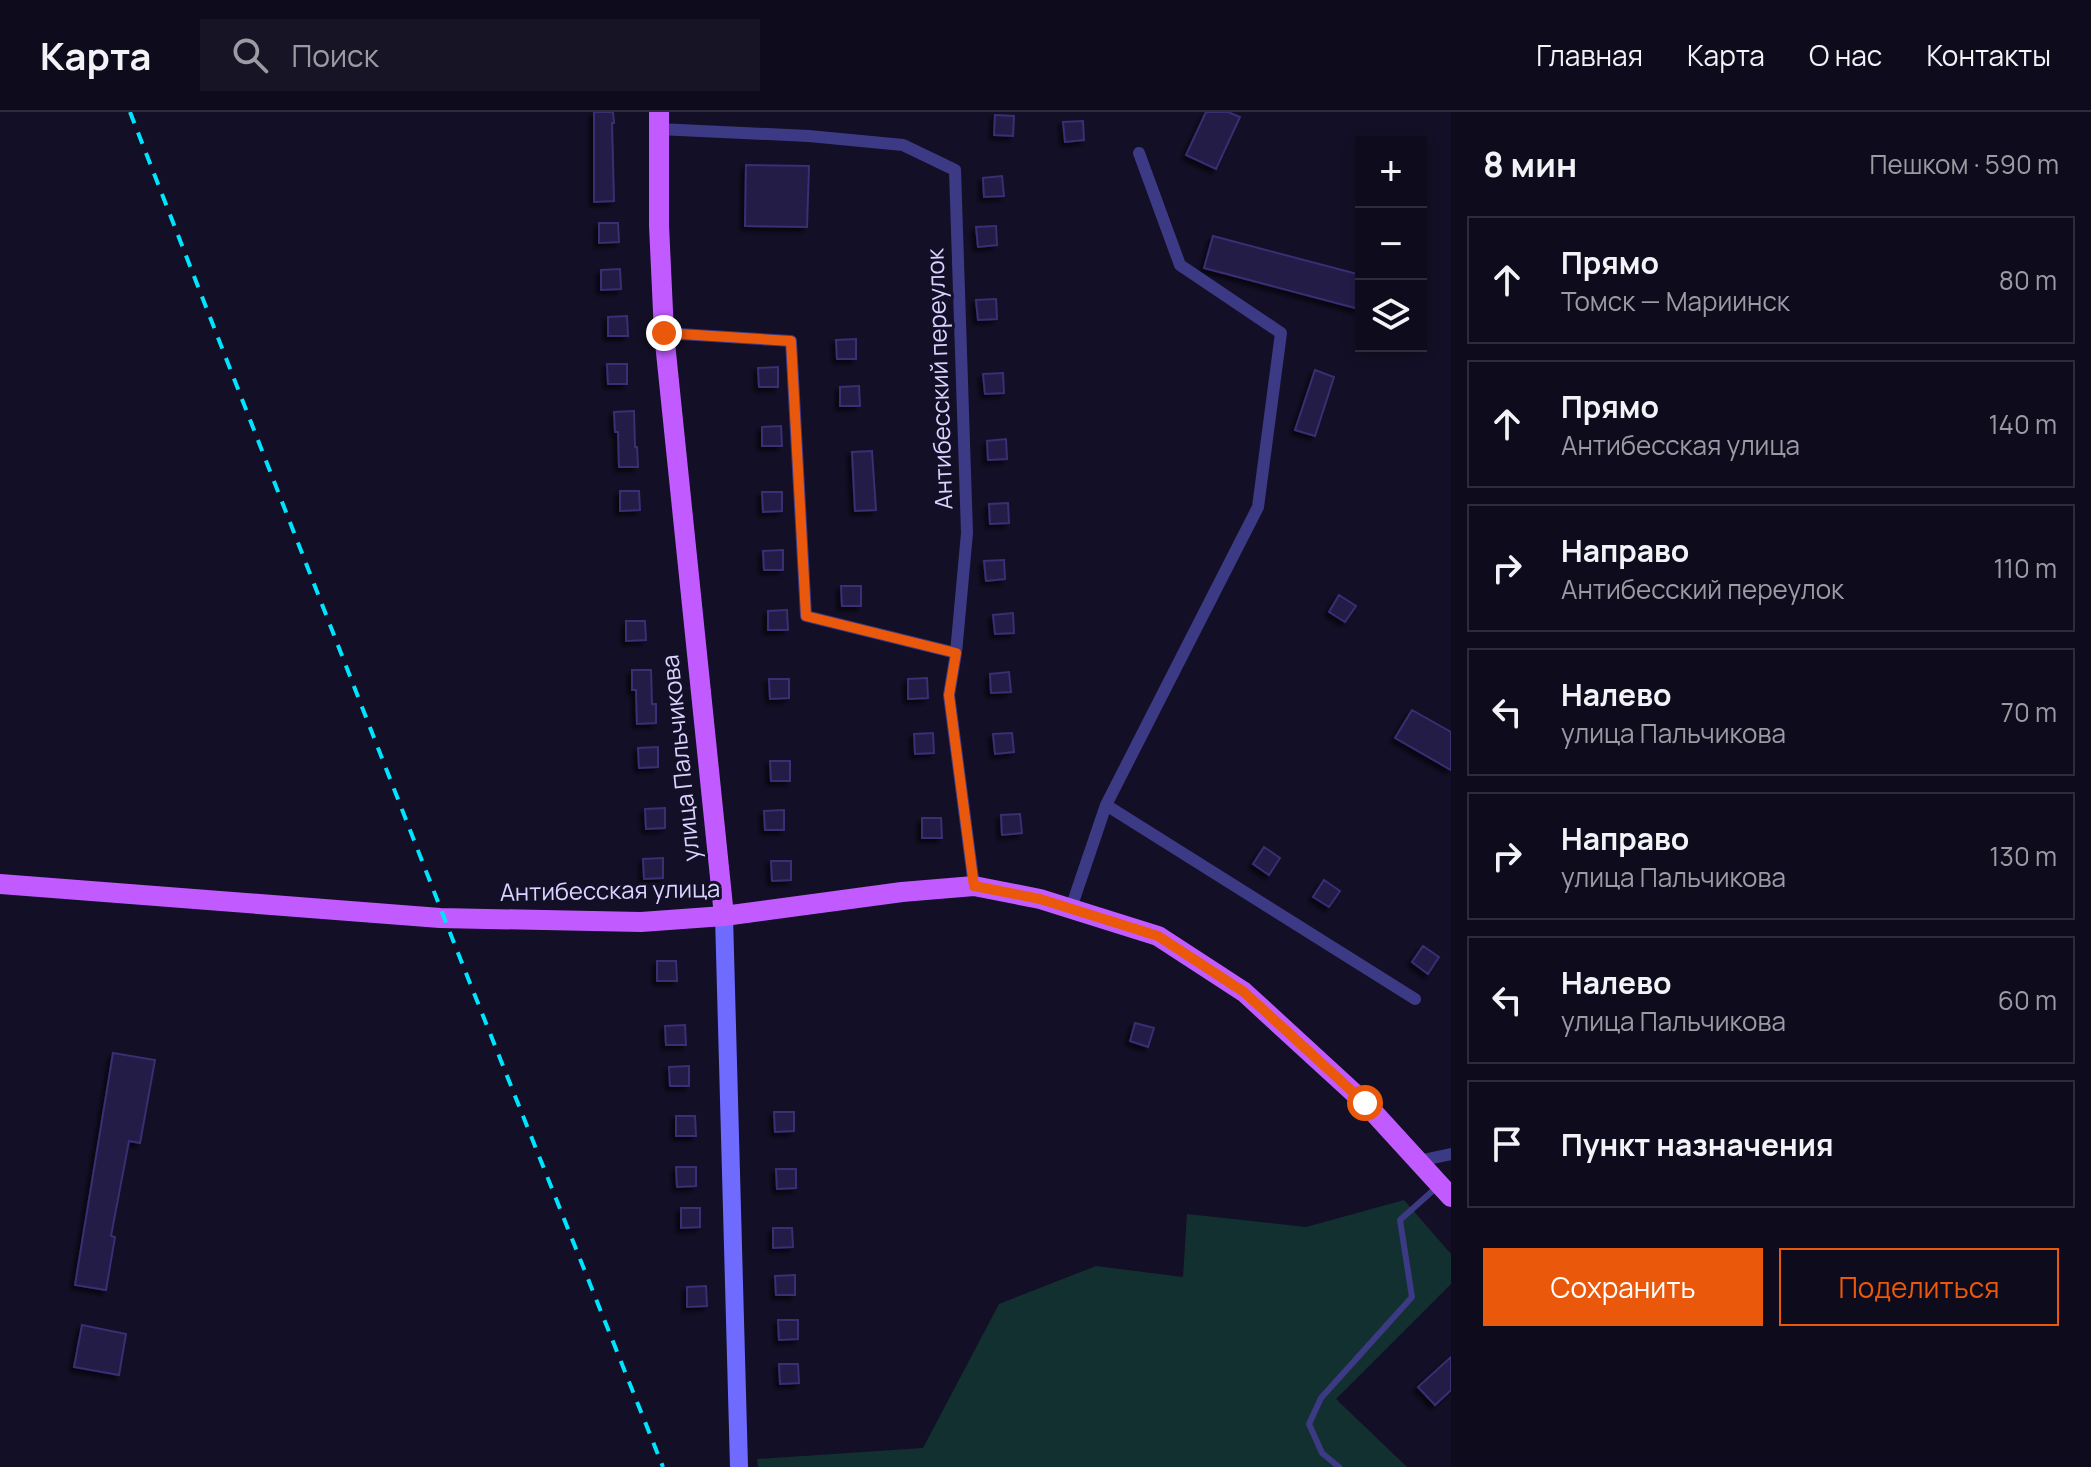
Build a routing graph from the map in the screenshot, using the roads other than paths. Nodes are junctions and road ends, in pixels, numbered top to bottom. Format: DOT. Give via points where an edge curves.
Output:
graph roads {
  1 [pos="659,121"];
  2 [pos="1139,153"];
  3 [pos="664,333"];
  4 [pos="956,653"];
  5 [pos="1106,805"];
  6 [pos="0,884"];
  7 [pos="974,886"];
  8 [pos="1071,908"];
  9 [pos="724,916"];
  10 [pos="1415,999"];
  11 [pos="1451,1154"];
  12 [pos="1418,1161"];
  13 [pos="1445,1191"];
  14 [pos="739,1467"];
  15 [pos="1339,1467"];
  1 -- 3 [label="main road, улица Пальчикова"];
  1 -- 4 [label="street, Антибесский переулок" via="903,145 955,170 967,533"];
  2 -- 5 [label="street" via="1180,265 1281,333 1258,507"];
  3 -- 4 [label="street" via="791,341 806,616"];
  3 -- 9 [label="main road, улица Пальчикова"];
  4 -- 7 [label="street, Антибесский переулок" via="949,695"];
  5 -- 8 [label="street"];
  5 -- 10 [label="street"];
  6 -- 9 [label="main road, Антибесская улица" via="440,918 641,922"];
  7 -- 8 [label="main road, Антибесская улица"];
  7 -- 9 [label="main road, Антибесская улица"];
  8 -- 12 [label="main road, Антибесская улица" via="1158,936 1244,992 1365,1103"];
  9 -- 14 [label="street, улица Пальчикова"];
  11 -- 12 [label="street"];
  12 -- 13 [label="main road, Антибесская улица"];
  13 -- 15 [label="lane" via="1400,1220 1412,1297 1321,1398 1309,1424 1322,1453"];
}
